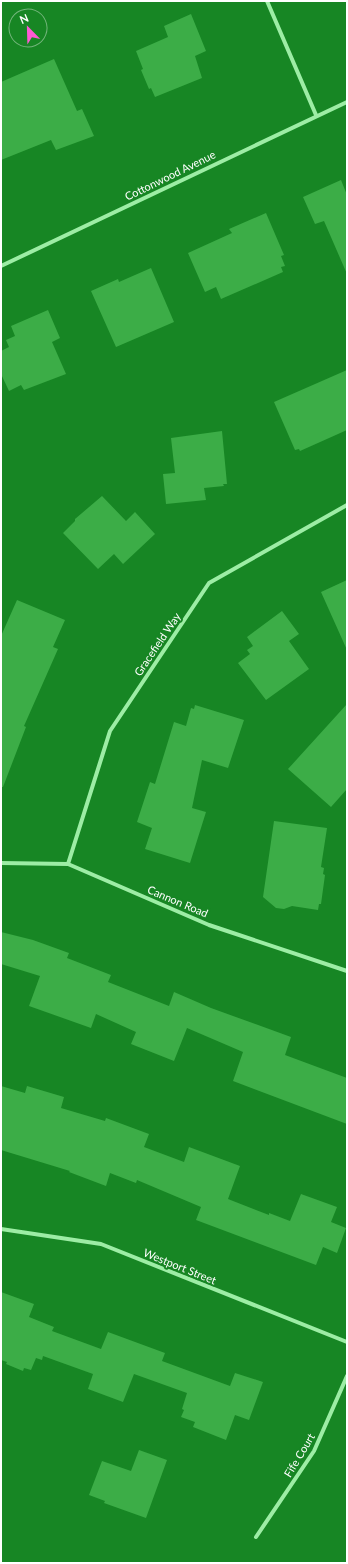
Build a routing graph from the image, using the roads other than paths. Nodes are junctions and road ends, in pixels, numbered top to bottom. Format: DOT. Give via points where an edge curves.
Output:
graph roads {
  1 [pos="267,1"];
  2 [pos="347,102"];
  3 [pos="316,115"];
  4 [pos="1,266"];
  5 [pos="347,505"];
  6 [pos="1,863"];
  7 [pos="68,864"];
  8 [pos="347,971"];
  9 [pos="1,1229"];
  10 [pos="347,1342"];
  11 [pos="347,1376"];
  12 [pos="256,1537"];
  1 -- 3 [label="street"];
  2 -- 3 [label="street, Cottonwood Avenue"];
  3 -- 4 [label="street, Cottonwood Avenue"];
  5 -- 7 [label="street, Gracefield Way" via="209,583 110,731"];
  6 -- 7 [label="street, Cannon Road"];
  7 -- 8 [label="street, Cannon Road" via="209,925"];
  9 -- 10 [label="street, Westport Street" via="101,1244"];
  11 -- 12 [label="street, Fife Court" via="314,1451"];
}
